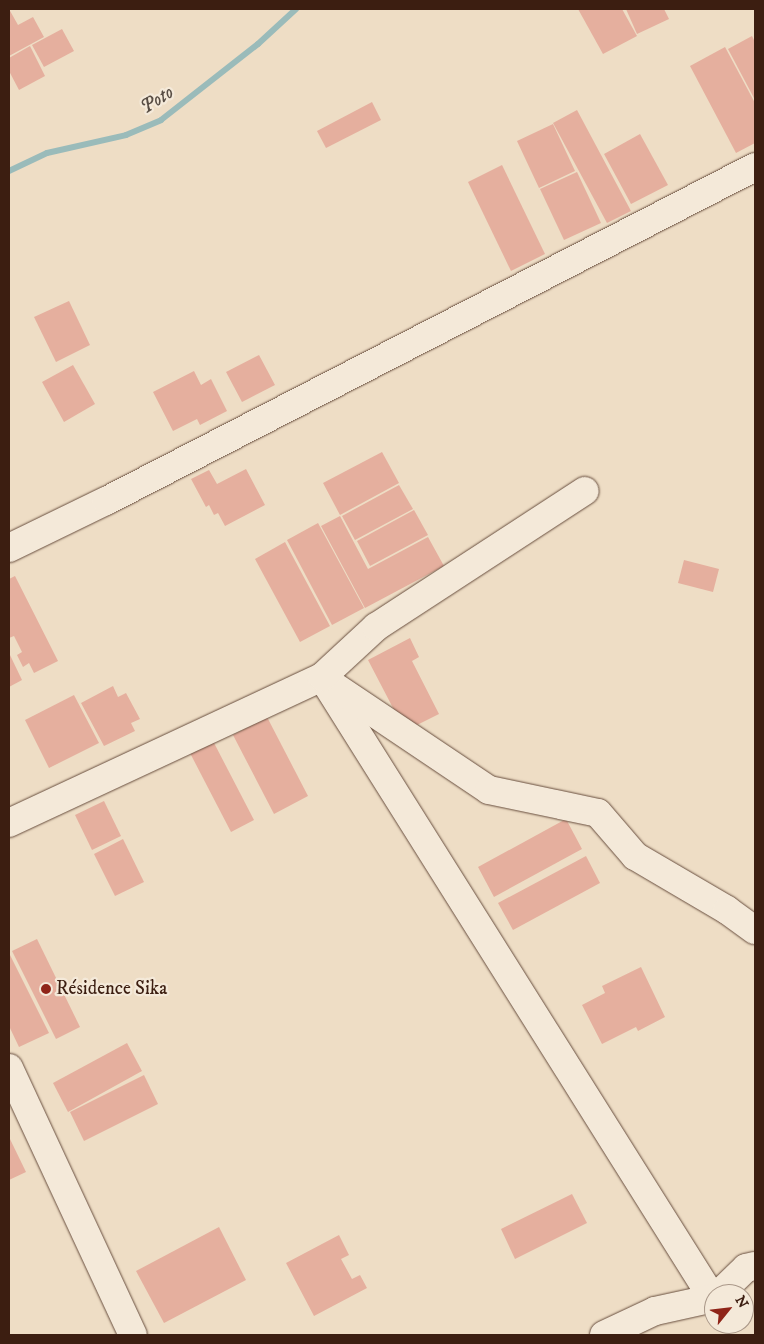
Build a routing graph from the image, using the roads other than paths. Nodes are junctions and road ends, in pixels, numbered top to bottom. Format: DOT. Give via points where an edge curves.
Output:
graph roads {
  1 [pos="755,166"];
  2 [pos="585,491"];
  3 [pos="9,548"];
  4 [pos="322,677"];
  5 [pos="9,824"];
  6 [pos="755,930"];
  7 [pos="9,1068"];
  8 [pos="755,1266"];
  9 [pos="707,1284"];
  10 [pos="729,1284"];
  11 [pos="704,1300"];
  12 [pos="133,1335"];
  13 [pos="604,1335"];
  1 -- 3 [label="street"];
  2 -- 4 [label="street" via="376,626"];
  4 -- 5 [label="street"];
  4 -- 6 [label="street" via="489,790 598,813 635,856"];
  4 -- 9 [label="street"];
  7 -- 12 [label="street"];
  8 -- 10 [label="street" via="746,1268"];
  11 -- 13 [label="street" via="655,1311"];
}
